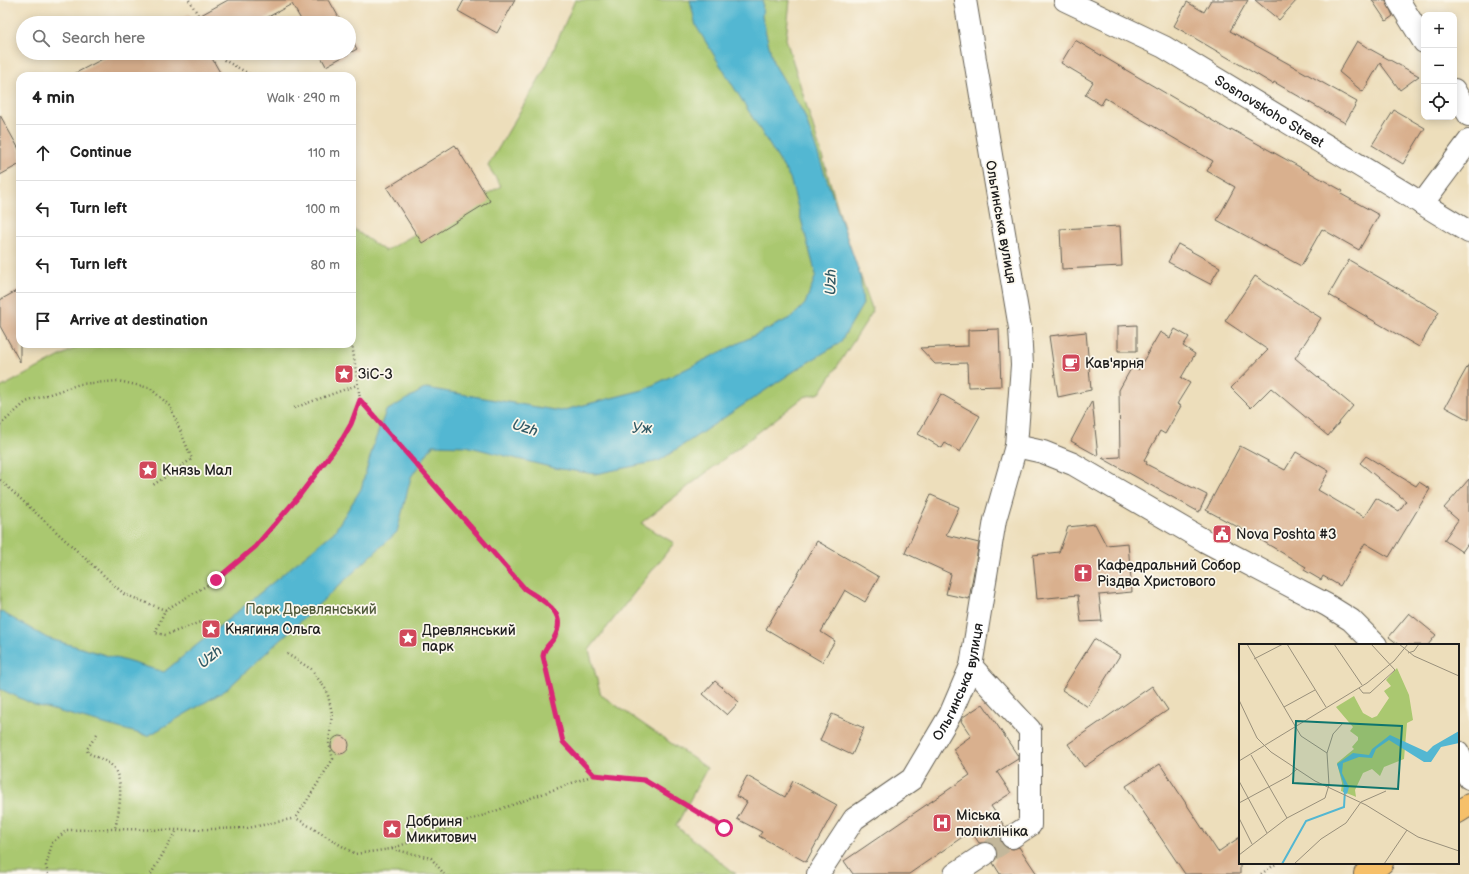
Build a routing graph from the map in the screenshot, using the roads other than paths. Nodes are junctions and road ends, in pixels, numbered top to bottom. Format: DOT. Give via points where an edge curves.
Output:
graph roads {
  1 [pos="965,0"];
  2 [pos="1065,0"];
  3 [pos="1398,0"];
  4 [pos="1421,37"];
  5 [pos="1457,95"];
  6 [pos="1469,115"];
  7 [pos="1469,141"];
  8 [pos="1422,204"];
  9 [pos="1469,232"];
  10 [pos="1016,446"];
  11 [pos="1375,644"];
  12 [pos="971,666"];
  13 [pos="1459,754"];
  14 [pos="1469,778"];
  15 [pos="1469,805"];
  16 [pos="1459,811"];
  17 [pos="1012,837"];
  18 [pos="985,854"];
  19 [pos="1380,864"];
  20 [pos="818,874"];
  21 [pos="955,874"];
  22 [pos="1365,874"];
  1 -- 10 [label="street, Ольгинська вулиця" via="1020,328 1022,366"];
  2 -- 8 [label="street, Sosnovskoho Street" via="1164,47"];
  3 -- 4 [label="street"];
  5 -- 6 [label="street"];
  7 -- 8 [label="street"];
  8 -- 9 [label="street, Sosnovskoho Street"];
  10 -- 11 [label="street" via="1043,452 1073,464 1205,541 1327,605 1351,620"];
  10 -- 12 [label="street, Ольгинська вулиця" via="995,520"];
  12 -- 17 [label="street" via="1030,730 1030,825"];
  12 -- 20 [label="street, Ольгинська вулиця" via="950,715 912,779 854,819"];
  13 -- 14 [label="street"];
  15 -- 16 [label="highway"];
  18 -- 21 [label="street"];
  19 -- 22 [label="highway"];
}
